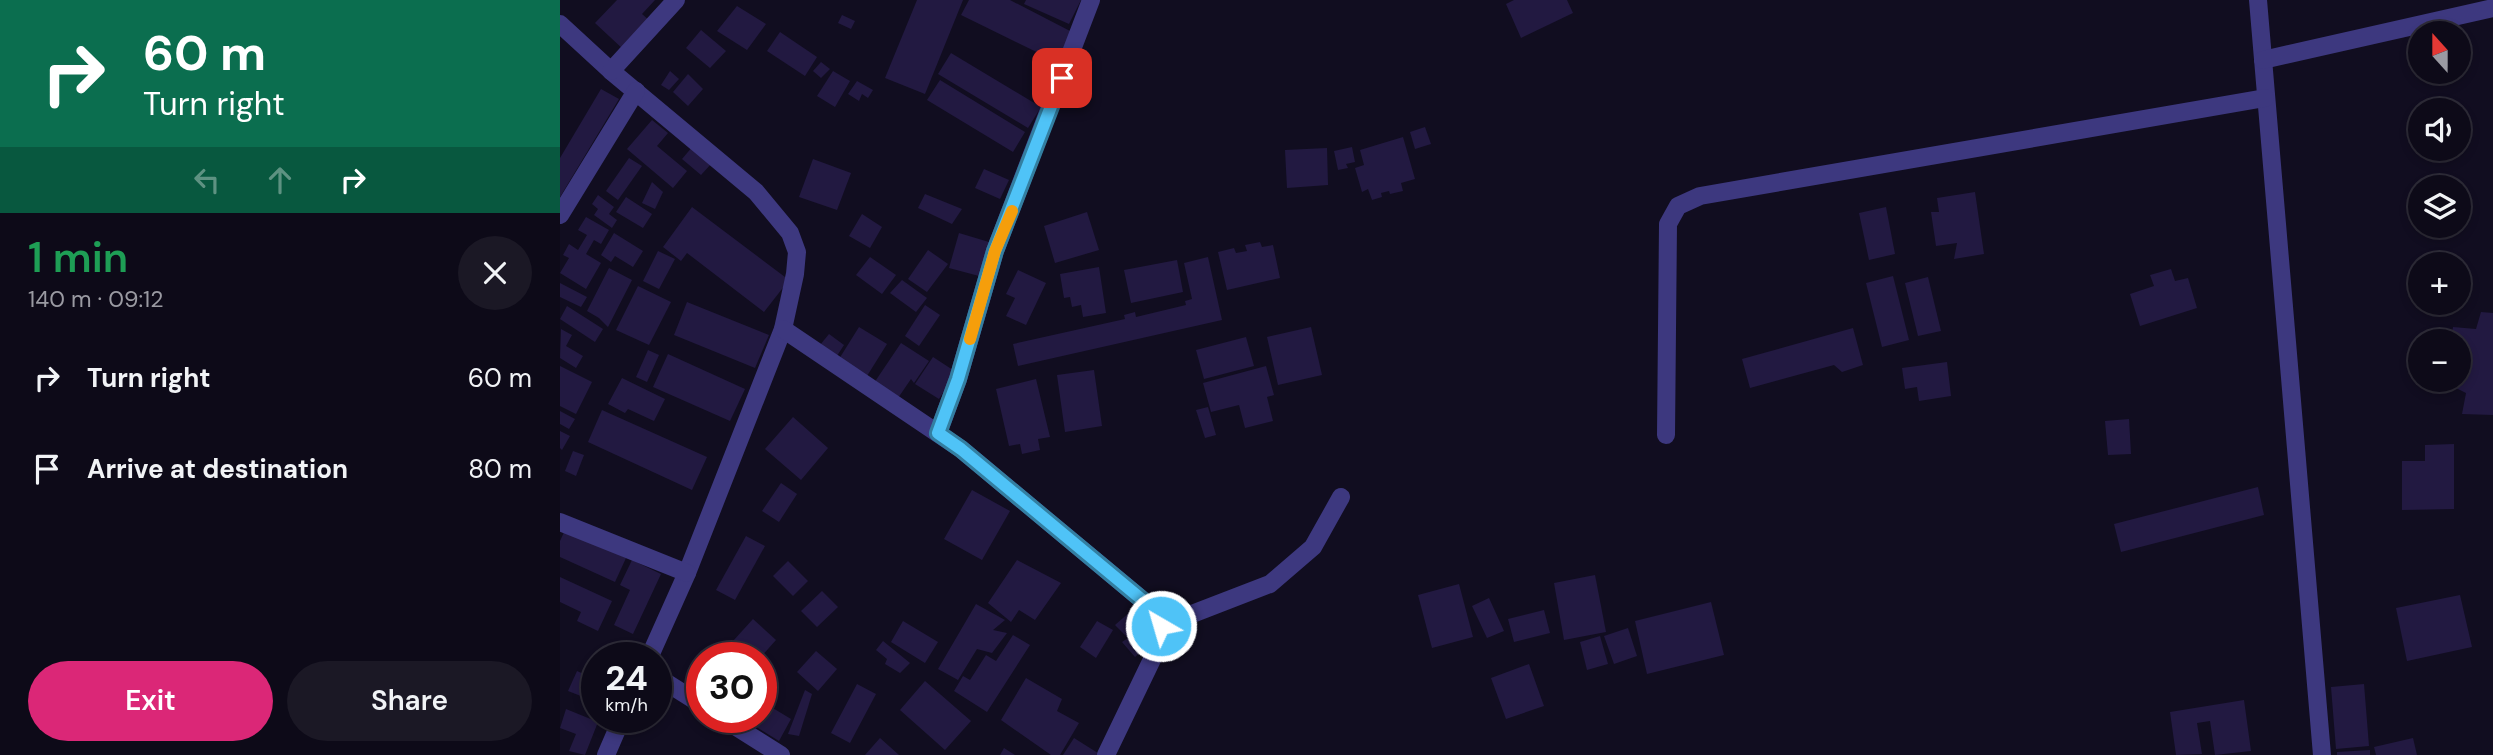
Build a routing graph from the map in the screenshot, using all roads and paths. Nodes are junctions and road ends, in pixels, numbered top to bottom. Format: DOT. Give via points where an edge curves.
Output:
graph roads {
  1 [pos="676,0"];
  2 [pos="1091,0"];
  3 [pos="2258,0"];
  4 [pos="2493,8"];
  5 [pos="560,24"];
  6 [pos="2263,60"];
  7 [pos="611,71"];
  8 [pos="636,91"];
  9 [pos="2265,98"];
  10 [pos="560,215"];
  11 [pos="783,329"];
  12 [pos="938,433"];
  13 [pos="1666,435"];
  14 [pos="1341,497"];
  15 [pos="560,522"];
  16 [pos="687,573"];
  17 [pos="1161,626"];
  18 [pos="656,642"];
  19 [pos="616,733"];
  20 [pos="746,733"];
  21 [pos="606,755"];
  22 [pos="781,755"];
  23 [pos="1106,755"];
  24 [pos="2322,755"];
  1 -- 7 [label="street"];
  2 -- 12 [label="street" via="995,251"];
  3 -- 6 [label="street"];
  4 -- 6 [label="street"];
  5 -- 7 [label="street"];
  6 -- 9 [label="street"];
  7 -- 8 [label="street"];
  8 -- 10 [label="street"];
  8 -- 11 [label="street" via="756,192 790,233 797,252"];
  9 -- 13 [label="street" via="1700,196 1678,206 1668,224"];
  9 -- 24 [label="street"];
  11 -- 12 [label="street"];
  11 -- 16 [label="street"];
  12 -- 17 [label="street" via="1152,608"];
  14 -- 17 [label="street" via="1313,547 1270,584"];
  15 -- 16 [label="street"];
  16 -- 18 [label="street"];
  17 -- 23 [label="street" via="1158,647"];
  19 -- 21 [label="street"];
  20 -- 22 [label="street"];
}
